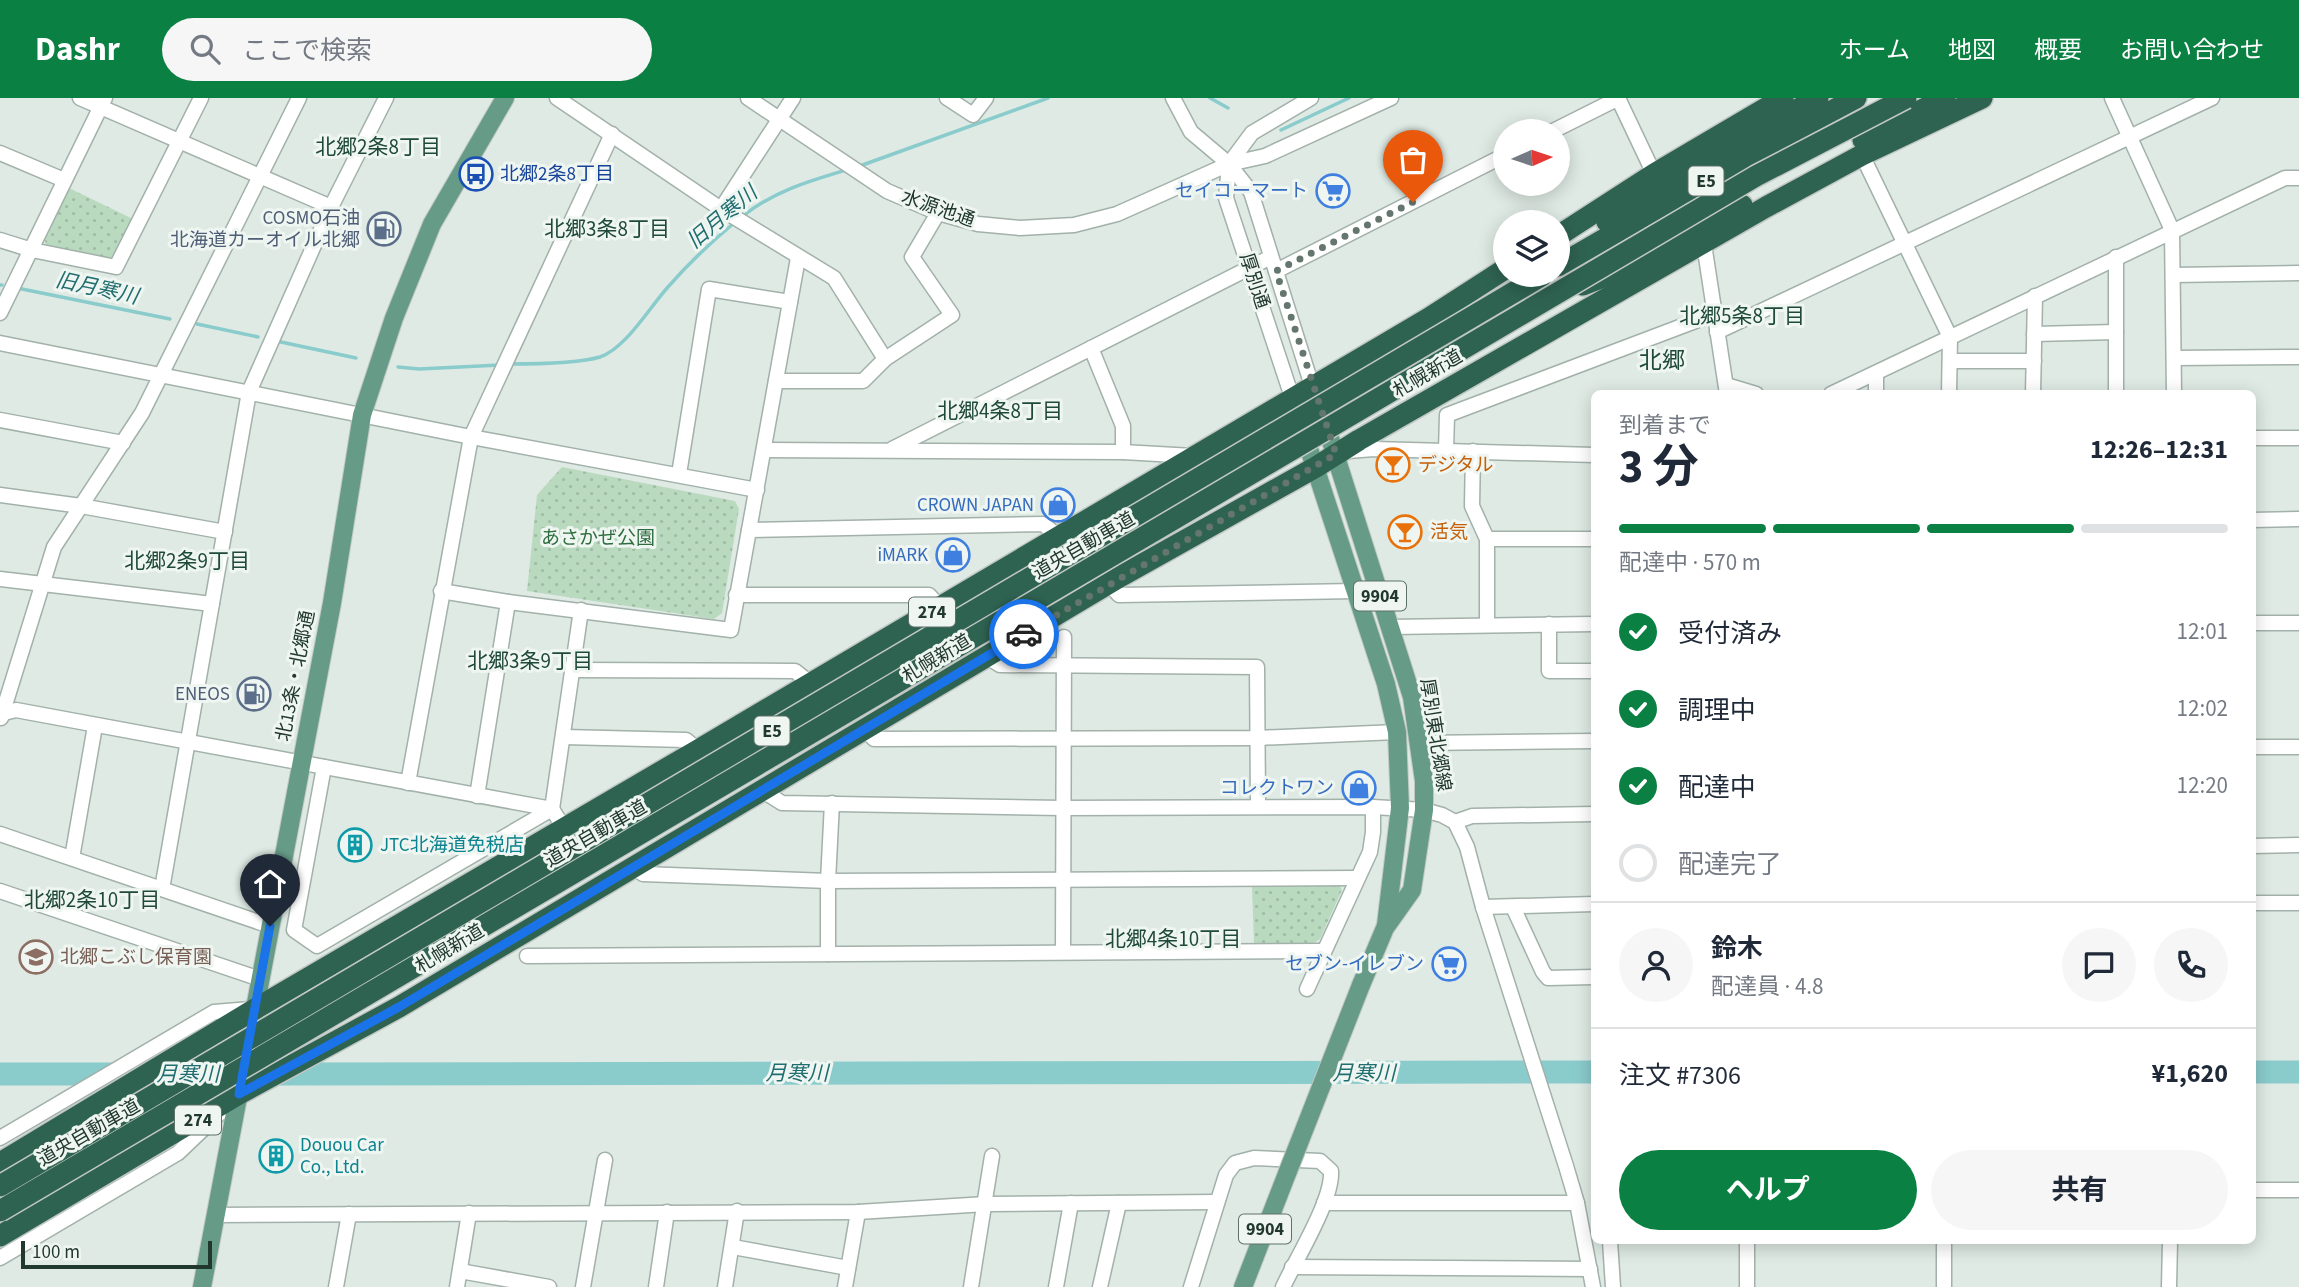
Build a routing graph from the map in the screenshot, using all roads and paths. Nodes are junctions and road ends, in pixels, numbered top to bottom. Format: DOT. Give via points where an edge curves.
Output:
graph roads {
  1 [pos="80,98"];
  2 [pos="201,98"];
  3 [pos="299,98"];
  4 [pos="386,98"];
  5 [pos="505,98"];
  6 [pos="557,98"];
  7 [pos="748,98"];
  8 [pos="793,98"];
  9 [pos="947,98"];
  10 [pos="986,98"];
  11 [pos="1173,98"];
  12 [pos="1311,98"];
  13 [pos="1391,98"];
  14 [pos="1618,98"];
  15 [pos="1783,98"];
  16 [pos="1818,98"];
  17 [pos="1856,98"];
  18 [pos="1945,98"];
  19 [pos="1982,98"];
  20 [pos="2112,98"];
  21 [pos="2212,98"];
  22 [pos="103,103"];
  23 [pos="1909,106"];
  24 [pos="779,118"];
  25 [pos="1570,122"];
  26 [pos="612,134"];
  27 [pos="2131,137"];
  28 [pos="180,141"];
  29 [pos="0,153"];
  30 [pos="1862,155"];
  31 [pos="1493,161"];
  32 [pos="1229,164"];
  33 [pos="1654,174"];
  34 [pos="260,177"];
  35 [pos="2299,178"];
  36 [pos="64,180"];
  37 [pos="331,206"];
  38 [pos="727,213"];
  39 [pos="939,213"];
  40 [pos="1570,228"];
  41 [pos="2172,230"];
  42 [pos="0,240"];
  43 [pos="1704,244"];
  44 [pos="1905,244"];
  45 [pos="1570,249"];
  46 [pos="32,250"];
  47 [pos="2116,257"];
  48 [pos="798,258"];
  49 [pos="1570,259"];
  50 [pos="1274,264"];
  51 [pos="1249,268"];
  52 [pos="2299,273"];
  53 [pos="2173,275"];
  54 [pos="1493,277"];
  55 [pos="1519,287"];
  56 [pos="2035,296"];
  57 [pos="790,302"];
  58 [pos="0,313"];
  59 [pos="1714,314"];
  60 [pos="1717,332"];
  61 [pos="2116,332"];
  62 [pos="2034,334"];
  63 [pos="1950,337"];
  64 [pos="0,343"];
  65 [pos="1091,348"];
  66 [pos="2299,357"];
  67 [pos="2174,358"];
  68 [pos="885,359"];
  69 [pos="2034,361"];
  70 [pos="1950,362"];
  71 [pos="1876,373"];
  72 [pos="162,375"];
  73 [pos="776,381"];
  74 [pos="1312,386"];
  75 [pos="1726,389"];
  76 [pos="1840,390"];
  77 [pos="1876,390"];
  78 [pos="1949,390"];
  79 [pos="2033,390"];
  80 [pos="2116,390"];
  81 [pos="2174,390"];
  82 [pos="249,392"];
  83 [pos="1292,397"];
  84 [pos="362,415"];
  85 [pos="0,420"];
  86 [pos="471,437"];
  87 [pos="2256,438"];
  88 [pos="2299,438"];
  89 [pos="123,443"];
  90 [pos="764,450"];
  91 [pos="888,451"];
  92 [pos="1447,451"];
  93 [pos="1473,451"];
  94 [pos="1123,452"];
  95 [pos="1336,454"];
  96 [pos="1591,455"];
  97 [pos="1196,456"];
  98 [pos="1316,467"];
  99 [pos="679,474"];
  100 [pos="757,490"];
  101 [pos="0,495"];
  102 [pos="81,506"];
  103 [pos="2299,519"];
  104 [pos="2256,520"];
  105 [pos="749,530"];
  106 [pos="225,532"];
  107 [pos="1058,536"];
  108 [pos="1487,540"];
  109 [pos="1591,540"];
  110 [pos="0,579"];
  111 [pos="42,584"];
  112 [pos="1109,584"];
  113 [pos="1356,591"];
  114 [pos="442,592"];
  115 [pos="736,595"];
  116 [pos="508,602"];
  117 [pos="212,604"];
  118 [pos="940,607"];
  119 [pos="582,610"];
  120 [pos="2256,623"];
  121 [pos="2299,623"];
  122 [pos="1488,624"];
  123 [pos="1549,624"];
  124 [pos="1591,624"];
  125 [pos="1390,627"];
  126 [pos="1064,637"];
  127 [pos="986,656"];
  128 [pos="1064,666"];
  129 [pos="0,670"];
  130 [pos="573,670"];
  131 [pos="1591,671"];
  132 [pos="16,672"];
  133 [pos="810,683"];
  134 [pos="1,716"];
  135 [pos="95,726"];
  136 [pos="864,728"];
  137 [pos="1397,732"];
  138 [pos="564,737"];
  139 [pos="1257,737"];
  140 [pos="1062,740"];
  141 [pos="1591,741"];
  142 [pos="186,743"];
  143 [pos="1419,743"];
  144 [pos="2256,747"];
  145 [pos="2299,747"];
  146 [pos="698,750"];
  147 [pos="300,763"];
  148 [pos="324,767"];
  149 [pos="408,783"];
  150 [pos="761,790"];
  151 [pos="477,796"];
  152 [pos="832,803"];
  153 [pos="1258,806"];
  154 [pos="1373,807"];
  155 [pos="1062,808"];
  156 [pos="1400,808"];
  157 [pos="552,809"];
  158 [pos="1424,810"];
  159 [pos="1591,814"];
  160 [pos="1455,822"];
  161 [pos="564,828"];
  162 [pos="0,834"];
  163 [pos="2299,845"];
  164 [pos="2256,846"];
  165 [pos="72,858"];
  166 [pos="632,866"];
  167 [pos="1063,878"];
  168 [pos="1357,878"];
  169 [pos="828,881"];
  170 [pos="162,889"];
  171 [pos="0,891"];
  172 [pos="2256,902"];
  173 [pos="2299,903"];
  174 [pos="1591,904"];
  175 [pos="1483,907"];
  176 [pos="1513,907"];
  177 [pos="270,926"];
  178 [pos="1385,928"];
  179 [pos="1063,951"];
  180 [pos="1324,951"];
  181 [pos="828,954"];
  182 [pos="527,956"];
  183 [pos="1591,977"];
  184 [pos="260,979"];
  185 [pos="1307,989"];
  186 [pos="255,1009"];
  187 [pos="239,1094"];
  188 [pos="0,1138"];
  189 [pos="992,1156"];
  190 [pos="605,1160"];
  191 [pos="0,1163"];
  192 [pos="0,1186"];
  193 [pos="2256,1189"];
  194 [pos="2299,1189"];
  195 [pos="1217,1202"];
  196 [pos="1070,1203"];
  197 [pos="1119,1203"];
  198 [pos="1324,1203"];
  199 [pos="1577,1203"];
  200 [pos="986,1204"];
  201 [pos="737,1211"];
  202 [pos="0,1212"];
  203 [pos="667,1212"];
  204 [pos="858,1212"];
  205 [pos="469,1213"];
  206 [pos="595,1213"];
  207 [pos="349,1214"];
  208 [pos="215,1215"];
  209 [pos="0,1236"];
  210 [pos="1610,1244"];
  211 [pos="1747,1244"];
  212 [pos="1944,1244"];
  213 [pos="2170,1244"];
  214 [pos="733,1247"];
  215 [pos="0,1258"];
  216 [pos="1292,1267"];
  217 [pos="848,1268"];
  218 [pos="1590,1269"];
  219 [pos="460,1271"];
  220 [pos="202,1287"];
  221 [pos="336,1287"];
  222 [pos="457,1287"];
  223 [pos="549,1287"];
  224 [pos="583,1287"];
  225 [pos="656,1287"];
  226 [pos="725,1287"];
  227 [pos="845,1287"];
  228 [pos="971,1287"];
  229 [pos="1056,1287"];
  230 [pos="1100,1287"];
  231 [pos="1191,1287"];
  232 [pos="1243,1287"];
  233 [pos="1283,1287"];
  234 [pos="1593,1287"];
  235 [pos="1613,1287"];
  236 [pos="1747,1287"];
  237 [pos="1944,1287"];
  238 [pos="2169,1287"];
  1 -- 22 [label="street"];
  2 -- 28 [label="street"];
  3 -- 34 [label="street"];
  4 -- 37 [label="street"];
  5 -- 84 [label="main road, 北13条・北郷通" via="432,224"];
  6 -- 26 [label="street"];
  7 -- 24 [label="street, 水源池通"];
  8 -- 24 [label="street"];
  9 -- 10 [label="street" via="974,115"];
  11 -- 32 [label="street" via="1191,132"];
  12 -- 32 [label="street" via="1252,133"];
  13 -- 32 [label="street" via="1265,156"];
  14 -- 25 [label="street"];
  14 -- 33 [label="street"];
  15 -- 33 [label="highway"];
  16 -- 45 [label="highway" via="1700,163"];
  17 -- 49 [label="highway, E5"];
  18 -- 23 [label="highway, 道央自動車道"];
  19 -- 30 [label="highway, 札幌新道 / 274"];
  20 -- 27 [label="street"];
  21 -- 27 [label="street"];
  22 -- 28 [label="street"];
  22 -- 36 [label="street"];
  23 -- 202 [label="highway, 道央自動車道 / E5, bridge" via="1756,176"];
  24 -- 38 [label="street"];
  24 -- 39 [label="street, 水源池通" via="887,191"];
  26 -- 38 [label="street"];
  26 -- 86 [label="street"];
  27 -- 41 [label="street"];
  27 -- 44 [label="street"];
  28 -- 34 [label="street"];
  28 -- 46 [label="street" via="116,267"];
  29 -- 36 [label="street"];
  30 -- 43 [label="highway, 札幌新道 / 274"];
  30 -- 44 [label="street"];
  31 -- 50 [label="street"];
  32 -- 39 [label="street, 水源池通" via="1117,214 1074,225 1020,228 978,224"];
  32 -- 50 [label="street, 厚別通" via="1251,192"];
  32 -- 51 [label="street, 厚別通" via="1226,198"];
  33 -- 40 [label="highway"];
  34 -- 37 [label="street"];
  34 -- 72 [label="street"];
  35 -- 41 [label="street" via="2285,178"];
  36 -- 46 [label="street"];
  37 -- 82 [label="street"];
  38 -- 48 [label="street"];
  39 -- 68 [label="street" via="912,257 952,315"];
  41 -- 47 [label="street"];
  41 -- 53 [label="street"];
  42 -- 46 [label="street"];
  43 -- 59 [label="street"];
  43 -- 95 [label="highway, 札幌新道 / 274"];
  44 -- 60 [label="street"];
  44 -- 63 [label="street"];
  46 -- 58 [label="street"];
  47 -- 56 [label="street"];
  47 -- 61 [label="street"];
  48 -- 57 [label="street"];
  48 -- 68 [label="street" via="834,278"];
  50 -- 51 [label="street"];
  50 -- 74 [label="street, 厚別通"];
  51 -- 65 [label="street"];
  51 -- 83 [label="street, 厚別通"];
  52 -- 53 [label="street"];
  53 -- 67 [label="street"];
  54 -- 74 [label="highway, 274"];
  55 -- 192 [label="highway, 道央自動車道 / E5, bridge"];
  56 -- 62 [label="street"];
  56 -- 63 [label="street"];
  57 -- 73 [label="street"];
  57 -- 99 [label="street" via="709,289"];
  59 -- 60 [label="street"];
  59 -- 92 [label="street" via="1447,415"];
  60 -- 75 [label="street"];
  61 -- 62 [label="street"];
  61 -- 80 [label="street"];
  62 -- 69 [label="street"];
  63 -- 70 [label="street"];
  63 -- 71 [label="street"];
  64 -- 72 [label="street"];
  65 -- 91 [label="street"];
  65 -- 94 [label="street" via="1123,426"];
  66 -- 67 [label="street"];
  67 -- 81 [label="street"];
  68 -- 73 [label="street" via="863,381"];
  69 -- 70 [label="street"];
  69 -- 79 [label="street"];
  70 -- 78 [label="street"];
  71 -- 76 [label="street"];
  71 -- 77 [label="street"];
  72 -- 82 [label="street"];
  72 -- 89 [label="street"];
  73 -- 90 [label="street"];
  74 -- 83 [label="highway, 274"];
  74 -- 95 [label="main road, 厚別東北郷線 / 9904"];
  82 -- 84 [label="street"];
  82 -- 106 [label="street"];
  83 -- 97 [label="highway, 274"];
  83 -- 98 [label="main road, 厚別東北郷線 / 9904"];
  84 -- 86 [label="street"];
  84 -- 147 [label="main road, 北13条・北郷通"];
  85 -- 89 [label="street"];
  86 -- 99 [label="street"];
  86 -- 114 [label="street"];
  87 -- 88 [label="street"];
  89 -- 102 [label="street"];
  90 -- 91 [label="street"];
  90 -- 100 [label="street"];
  91 -- 94 [label="street"];
  92 -- 93 [label="street"];
  92 -- 95 [label="street" via="1362,449"];
  93 -- 96 [label="street"];
  93 -- 108 [label="street" via="1472,506"];
  94 -- 97 [label="street"];
  95 -- 98 [label="highway, 札幌新道 / 274"];
  95 -- 125 [label="main road, 厚別東北郷線 / 9904"];
  97 -- 107 [label="highway, 274"];
  98 -- 112 [label="highway, 札幌新道 / 274"];
  98 -- 113 [label="main road, 厚別東北郷線 / 9904"];
  99 -- 100 [label="street"];
  100 -- 105 [label="street"];
  101 -- 102 [label="street"];
  102 -- 106 [label="street"];
  102 -- 111 [label="street" via="54,547"];
  103 -- 104 [label="street"];
  105 -- 107 [label="street" via="1043,524"];
  105 -- 115 [label="street"];
  106 -- 117 [label="street"];
  107 -- 118 [label="highway, 274"];
  108 -- 109 [label="street"];
  108 -- 122 [label="street"];
  110 -- 111 [label="street"];
  111 -- 117 [label="street"];
  111 -- 132 [label="street"];
  112 -- 113 [label="street" via="1119,595"];
  112 -- 127 [label="highway, 札幌新道 / 274"];
  113 -- 137 [label="main road, 厚別東北郷線 / 9904"];
  114 -- 116 [label="street"];
  114 -- 149 [label="street"];
  115 -- 118 [label="street" via="929,595"];
  115 -- 119 [label="street" via="731,630"];
  116 -- 119 [label="street"];
  116 -- 151 [label="street"];
  117 -- 142 [label="street"];
  118 -- 133 [label="highway, 274"];
  119 -- 130 [label="street"];
  120 -- 121 [label="street"];
  122 -- 123 [label="street"];
  122 -- 125 [label="street"];
  123 -- 124 [label="street"];
  123 -- 131 [label="street" via="1549,671"];
  125 -- 143 [label="main road, 厚別東北郷線 / 9904" via="1412,697"];
  126 -- 128 [label="street"];
  127 -- 128 [label="street" via="1000,665"];
  127 -- 136 [label="highway, 札幌新道 / 274"];
  128 -- 139 [label="street" via="1256,667"];
  128 -- 140 [label="street"];
  129 -- 132 [label="street"];
  130 -- 133 [label="street" via="795,671"];
  130 -- 138 [label="street"];
  132 -- 134 [label="street"];
  133 -- 146 [label="highway, 274"];
  134 -- 135 [label="street" via="16,710"];
  135 -- 142 [label="street"];
  135 -- 165 [label="street"];
  136 -- 140 [label="street" via="874,739"];
  136 -- 150 [label="highway, 札幌新道 / 274"];
  137 -- 139 [label="street"];
  137 -- 156 [label="main road, 厚別東北郷線 / 9904"];
  138 -- 146 [label="street" via="686,740"];
  138 -- 157 [label="street"];
  139 -- 140 [label="street"];
  139 -- 153 [label="street"];
  140 -- 155 [label="street"];
  141 -- 143 [label="street"];
  142 -- 147 [label="street"];
  142 -- 170 [label="street"];
  143 -- 158 [label="main road, 厚別東北郷線 / 9904"];
  144 -- 145 [label="street"];
  146 -- 161 [label="highway, 274"];
  147 -- 148 [label="street"];
  147 -- 177 [label="main road, 北13条・北郷通"];
  148 -- 149 [label="street"];
  148 -- 157 [label="street" via="294,930 317,946"];
  149 -- 151 [label="street"];
  150 -- 152 [label="street" via="782,803"];
  150 -- 166 [label="highway, 札幌新道 / 274"];
  151 -- 157 [label="street"];
  152 -- 155 [label="street"];
  152 -- 169 [label="street"];
  153 -- 154 [label="street"];
  153 -- 155 [label="street"];
  154 -- 156 [label="street"];
  154 -- 168 [label="street" via="1370,852"];
  155 -- 167 [label="street"];
  156 -- 158 [label="street"];
  156 -- 178 [label="main road, 厚別東北郷線 / 9904"];
  157 -- 161 [label="street"];
  158 -- 160 [label="street"];
  158 -- 178 [label="main road, 厚別東北郷線 / 9904" via="1412,890"];
  159 -- 160 [label="street" via="1472,816"];
  160 -- 175 [label="street" via="1467,847"];
  161 -- 186 [label="highway, 274"];
  162 -- 165 [label="street"];
  163 -- 164 [label="street"];
  165 -- 170 [label="street"];
  166 -- 169 [label="street" via="643,874"];
  166 -- 187 [label="highway, 札幌新道 / 274" via="399,1007"];
  167 -- 168 [label="street"];
  167 -- 169 [label="street"];
  167 -- 179 [label="street"];
  168 -- 180 [label="street"];
  169 -- 181 [label="street"];
  170 -- 177 [label="street"];
  171 -- 184 [label="street"];
  172 -- 173 [label="street"];
  174 -- 176 [label="street"];
  175 -- 176 [label="street"];
  175 -- 199 [label="street"];
  176 -- 183 [label="street" via="1548,978"];
  177 -- 184 [label="main road, 北13条・北郷通"];
  178 -- 232 [label="main road, 厚別東北郷線 / 9904, bridge"];
  179 -- 180 [label="street"];
  179 -- 181 [label="street"];
  180 -- 185 [label="street"];
  181 -- 182 [label="street"];
  184 -- 186 [label="main road, 北13条・北郷通"];
  186 -- 187 [label="main road, 北13条・北郷通, bridge"];
  186 -- 188 [label="street" via="214,1012"];
  186 -- 191 [label="highway, 274"];
  187 -- 208 [label="main road, 北13条・北郷通"];
  187 -- 209 [label="highway, 札幌新道 / 274"];
  187 -- 215 [label="street" via="178,1153"];
  189 -- 200 [label="street"];
  190 -- 206 [label="street"];
  193 -- 194 [label="street"];
  195 -- 197 [label="street"];
  195 -- 198 [label="street" via="1235,1163 1254,1158 1326,1164 1332,1182"];
  195 -- 231 [label="street"];
  196 -- 197 [label="street"];
  196 -- 200 [label="street"];
  196 -- 229 [label="street"];
  197 -- 230 [label="street"];
  198 -- 199 [label="street"];
  198 -- 216 [label="street"];
  199 -- 218 [label="street"];
  200 -- 204 [label="street"];
  200 -- 228 [label="street"];
  201 -- 203 [label="street"];
  201 -- 204 [label="street"];
  201 -- 214 [label="street"];
  203 -- 206 [label="street"];
  203 -- 225 [label="street"];
  204 -- 217 [label="street"];
  205 -- 206 [label="street"];
  205 -- 207 [label="street"];
  205 -- 219 [label="street"];
  206 -- 224 [label="street"];
  207 -- 208 [label="street"];
  207 -- 221 [label="street"];
  208 -- 220 [label="main road, 北13条・北郷通"];
  210 -- 235 [label="street"];
  211 -- 236 [label="street"];
  212 -- 237 [label="street"];
  213 -- 238 [label="street"];
  214 -- 217 [label="street"];
  214 -- 226 [label="street"];
  216 -- 218 [label="street"];
  216 -- 233 [label="street"];
  217 -- 227 [label="street"];
  218 -- 234 [label="street"];
  219 -- 222 [label="street"];
  219 -- 223 [label="street"];
}
